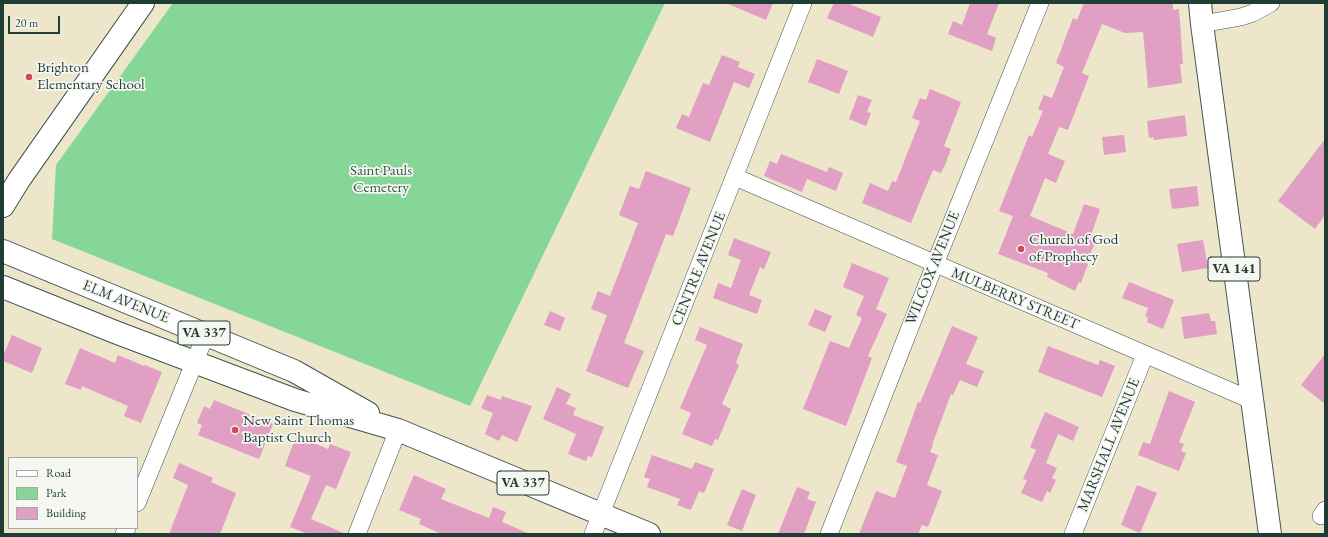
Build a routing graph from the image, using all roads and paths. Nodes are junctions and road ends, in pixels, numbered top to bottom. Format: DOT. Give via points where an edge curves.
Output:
graph roads {
  1 [pos="143,3"];
  2 [pos="803,3"];
  3 [pos="1040,3"];
  4 [pos="1270,3"];
  5 [pos="1201,13"];
  6 [pos="735,177"];
  7 [pos="3,206"];
  8 [pos="3,251"];
  9 [pos="935,264"];
  10 [pos="3,287"];
  11 [pos="206,334"];
  12 [pos="1145,355"];
  13 [pos="194,362"];
  14 [pos="1251,400"];
  15 [pos="398,430"];
  16 [pos="138,501"];
  17 [pos="597,524"];
  18 [pos="357,534"];
  19 [pos="649,534"];
  20 [pos="829,534"];
  21 [pos="1073,534"];
  22 [pos="1270,534"];
  1 -- 7 [label="main road"];
  2 -- 6 [label="street, CENTRE AVENUE"];
  3 -- 9 [label="street, WILCOX AVENUE"];
  4 -- 5 [label="street" via="1240,17"];
  5 -- 14 [label="main road, VA 141"];
  6 -- 9 [label="street, MULBERRY STREET"];
  6 -- 17 [label="street, CENTRE AVENUE"];
  8 -- 11 [label="main road, ELM AVENUE / VA 337"];
  9 -- 12 [label="street, MULBERRY STREET"];
  9 -- 20 [label="street, WILCOX AVENUE"];
  10 -- 13 [label="main road, ELM AVENUE / VA 337"];
  11 -- 13 [label="street"];
  11 -- 15 [label="main road, ELM AVENUE / VA 337" via="294,371"];
  12 -- 14 [label="street, MULBERRY STREET"];
  12 -- 21 [label="street, MARSHALL AVENUE"];
  13 -- 15 [label="main road, ELM AVENUE / VA 337" via="295,400"];
  13 -- 16 [label="street"];
  14 -- 22 [label="main road, VA 141"];
  15 -- 17 [label="main road, ELM AVENUE / VA 337"];
  15 -- 18 [label="street"];
  17 -- 19 [label="main road, ELM AVENUE / VA 337"];
}
